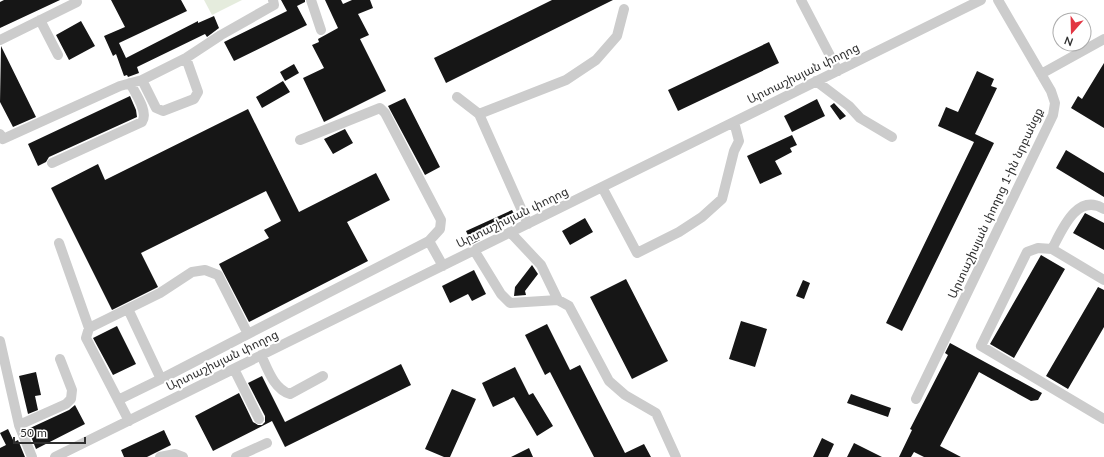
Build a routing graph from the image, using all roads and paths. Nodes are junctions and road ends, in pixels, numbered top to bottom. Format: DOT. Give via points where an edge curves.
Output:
graph roads {
  1 [pos="273,0"];
  2 [pos="311,0"];
  3 [pos="801,0"];
  4 [pos="981,0"];
  5 [pos="998,0"];
  6 [pos="77,2"];
  7 [pos="624,9"];
  8 [pos="40,20"];
  9 [pos="321,30"];
  10 [pos="1104,39"];
  11 [pos="0,40"];
  12 [pos="58,55"];
  13 [pos="186,58"];
  14 [pos="838,71"];
  15 [pos="1041,74"];
  16 [pos="142,80"];
  17 [pos="816,81"];
  18 [pos="130,83"];
  19 [pos="457,97"];
  20 [pos="479,114"];
  21 [pos="734,122"];
  22 [pos="0,134"];
  23 [pos="892,136"];
  24 [pos="300,140"];
  25 [pos="52,163"];
  26 [pos="602,187"];
  27 [pos="1104,209"];
  28 [pos="528,224"];
  29 [pos="510,232"];
  30 [pos="429,241"];
  31 [pos="59,243"];
  32 [pos="1052,248"];
  33 [pos="474,250"];
  34 [pos="443,266"];
  35 [pos="1104,280"];
  36 [pos="558,300"];
  37 [pos="128,309"];
  38 [pos="89,328"];
  39 [pos="248,334"];
  40 [pos="0,341"];
  41 [pos="261,355"];
  42 [pos="60,359"];
  43 [pos="234,369"];
  44 [pos="323,376"];
  45 [pos="161,379"];
  46 [pos="916,399"];
  47 [pos="118,400"];
  48 [pos="259,419"];
  49 [pos="1104,419"];
  50 [pos="129,421"];
  51 [pos="19,425"];
  52 [pos="267,443"];
  53 [pos="32,457"];
  54 [pos="55,457"];
  55 [pos="160,457"];
  56 [pos="183,457"];
  57 [pos="236,457"];
  58 [pos="676,457"];
  1 -- 13 [label="street" via="274,5"];
  2 -- 9 [label="street"];
  3 -- 14 [label="street"];
  4 -- 14 [label="street, Արտաշիսյան փողոց"];
  5 -- 15 [label="street, Արտաշիսյան փողոց 1-ին նրբանցք"];
  6 -- 8 [label="street"];
  7 -- 20 [label="street" via="616,36 596,60 566,80"];
  8 -- 11 [label="street"];
  8 -- 12 [label="street"];
  10 -- 15 [label="street"];
  13 -- 16 [label="street"];
  13 -- 16 [label="street" via="198,92 194,99 163,111 156,108"];
  14 -- 17 [label="street, Արտաշիսյան փողոց"];
  15 -- 46 [label="street, Արտաշիսյան փողոց 1-ին նրբանցք" via="1055,103 1053,115"];
  16 -- 18 [label="street"];
  17 -- 21 [label="street, Արտաշիսյան փողոց"];
  17 -- 23 [label="street" via="849,106 860,118"];
  18 -- 22 [label="street" via="3,139"];
  18 -- 25 [label="street" via="143,111 142,122"];
  19 -- 20 [label="street"];
  20 -- 28 [label="street"];
  21 -- 26 [label="street, Արտաշիսյան փողոց"];
  21 -- 26 [label="street" via="739,141 722,199 702,217 644,250 637,253"];
  24 -- 30 [label="street" via="380,108 441,220 440,229"];
  26 -- 28 [label="street, Արտաշիսյան փողոց"];
  27 -- 32 [label="street" via="1085,205 1076,210"];
  28 -- 29 [label="street, Արտաշիսյան փողոց"];
  29 -- 33 [label="street, Արտաշիսյան փողոց"];
  29 -- 36 [label="street" via="541,265"];
  30 -- 34 [label="street"];
  30 -- 39 [label="street"];
  31 -- 38 [label="street"];
  32 -- 35 [label="street"];
  32 -- 49 [label="street" via="1038,248 1027,252 982,346"];
  33 -- 34 [label="street, Արտաշիսյան փողոց"];
  33 -- 36 [label="street" via="501,294 510,303"];
  34 -- 41 [label="street, Արտաշիսյան փողոց"];
  36 -- 58 [label="street" via="569,306 609,381 625,395 656,413"];
  37 -- 38 [label="street"];
  37 -- 39 [label="street" via="160,293 192,272 205,270 218,276"];
  37 -- 45 [label="street"];
  38 -- 47 [label="street" via="86,331 86,338"];
  39 -- 45 [label="street"];
  40 -- 51 [label="street"];
  41 -- 43 [label="street, Արտաշիսյան փողոց"];
  41 -- 44 [label="street" via="278,388 288,394"];
  42 -- 51 [label="street" via="72,390 71,400"];
  43 -- 48 [label="street"];
  43 -- 50 [label="street, Արտաշիսյան փողոց"];
  45 -- 47 [label="street"];
  47 -- 50 [label="street"];
  50 -- 54 [label="street, Արտաշիսյան փողոց"];
  51 -- 53 [label="street"];
  52 -- 57 [label="street"];
  55 -- 56 [label="street" via="176,454"];
}
